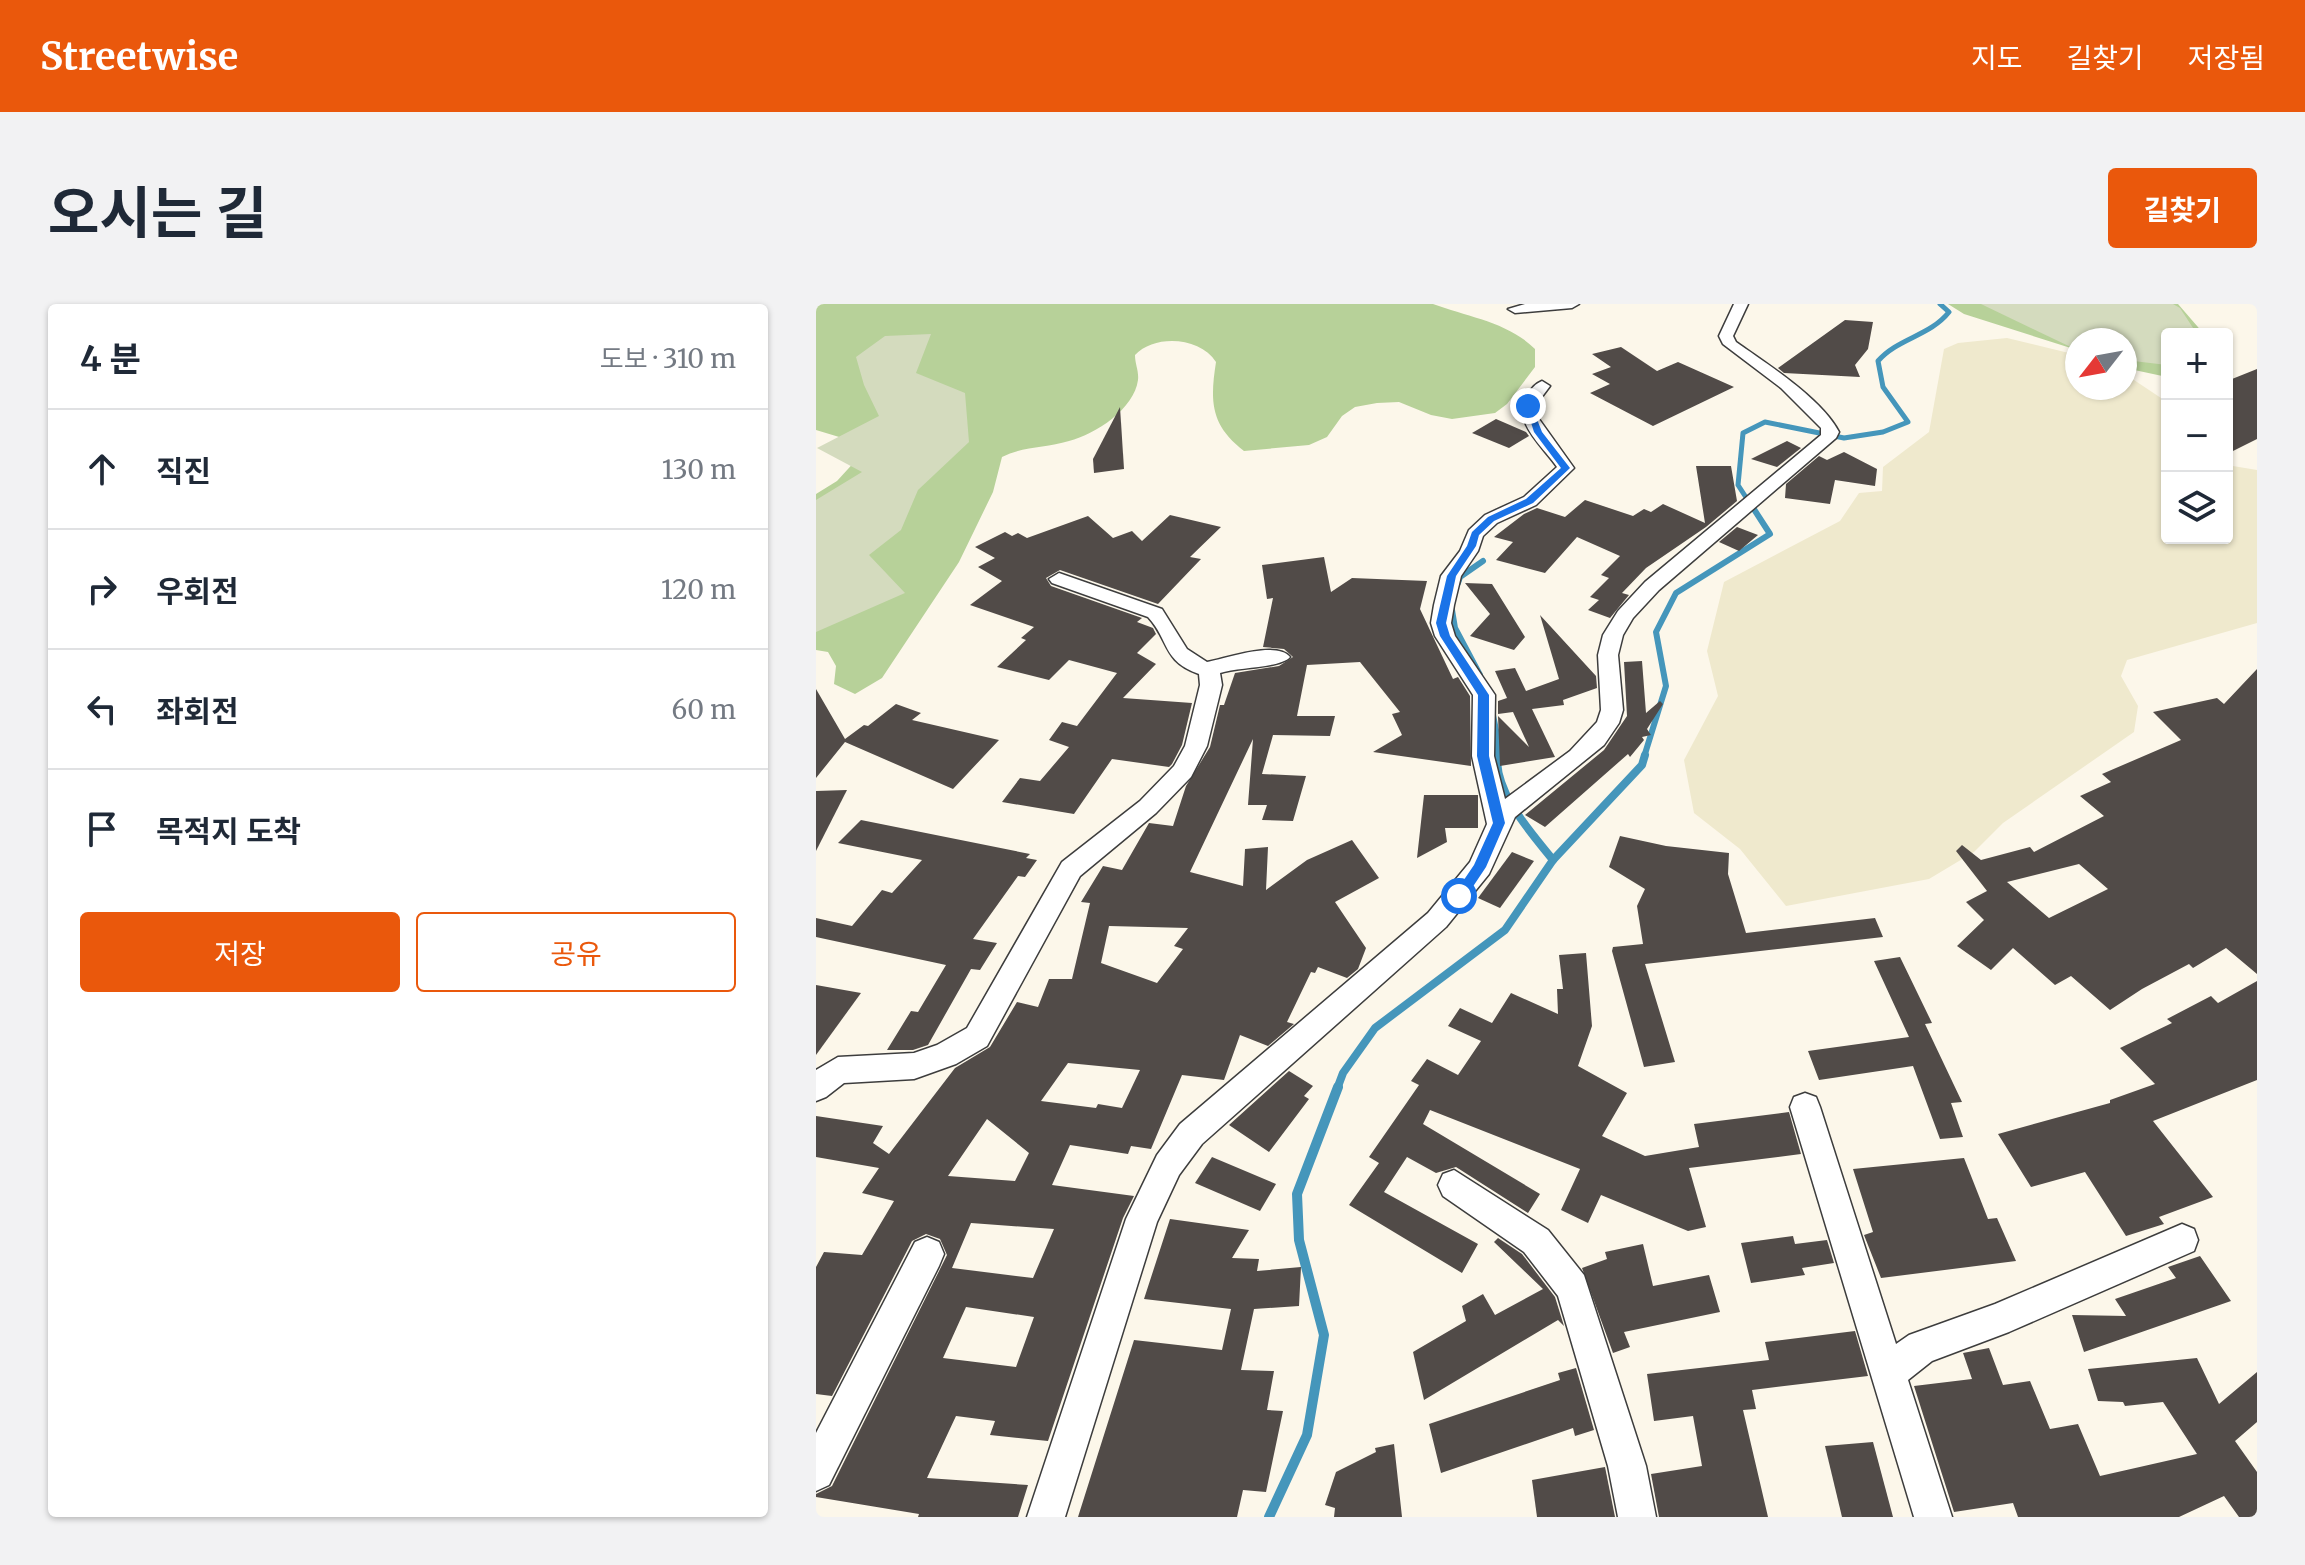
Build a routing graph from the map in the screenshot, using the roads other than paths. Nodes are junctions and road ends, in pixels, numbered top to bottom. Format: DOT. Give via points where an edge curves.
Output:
graph roads {
  1 [pos="1572,304"];
  2 [pos="1741,304"];
  3 [pos="1515,309"];
  4 [pos="1542,386"];
  5 [pos="1059,579"];
  6 [pos="1280,657"];
  7 [pos="1209,670"];
  8 [pos="1507,812"];
  9 [pos="816,1088"];
  10 [pos="1805,1107"];
  11 [pos="1454,1185"];
  12 [pos="2182,1240"];
  13 [pos="927,1254"];
  14 [pos="1889,1372"];
  15 [pos="816,1472"];
  16 [pos="1046,1517"];
  17 [pos="1637,1517"];
  18 [pos="1933,1517"];
  1 -- 3 [label="street"];
  2 -- 8 [label="street" via="1726,336 1730,344 1786,385 1830,435 1625,615 1608,655 1608,723 1578,757"];
  4 -- 8 [label="street" via="1530,398 1531,418 1566,468 1530,501 1491,519 1475,534 1451,576 1441,623 1484,695 1483,756"];
  5 -- 7 [label="street" via="1155,613 1185,660"];
  6 -- 7 [label="street" via="1233,661"];
  7 -- 9 [label="street" via="1211,685 1196,746 1183,771 1071,869 977,1037 914,1066 838,1070"];
  8 -- 16 [label="street" via="1480,867 1437,920 1251,1079 1191,1134 1168,1165 1142,1219"];
  10 -- 14 [label="street"];
  11 -- 17 [label="street" via="1536,1241 1572,1287 1627,1466"];
  12 -- 14 [label="street" via="1921,1347"];
  13 -- 15 [label="street"];
  14 -- 18 [label="street"];
}
